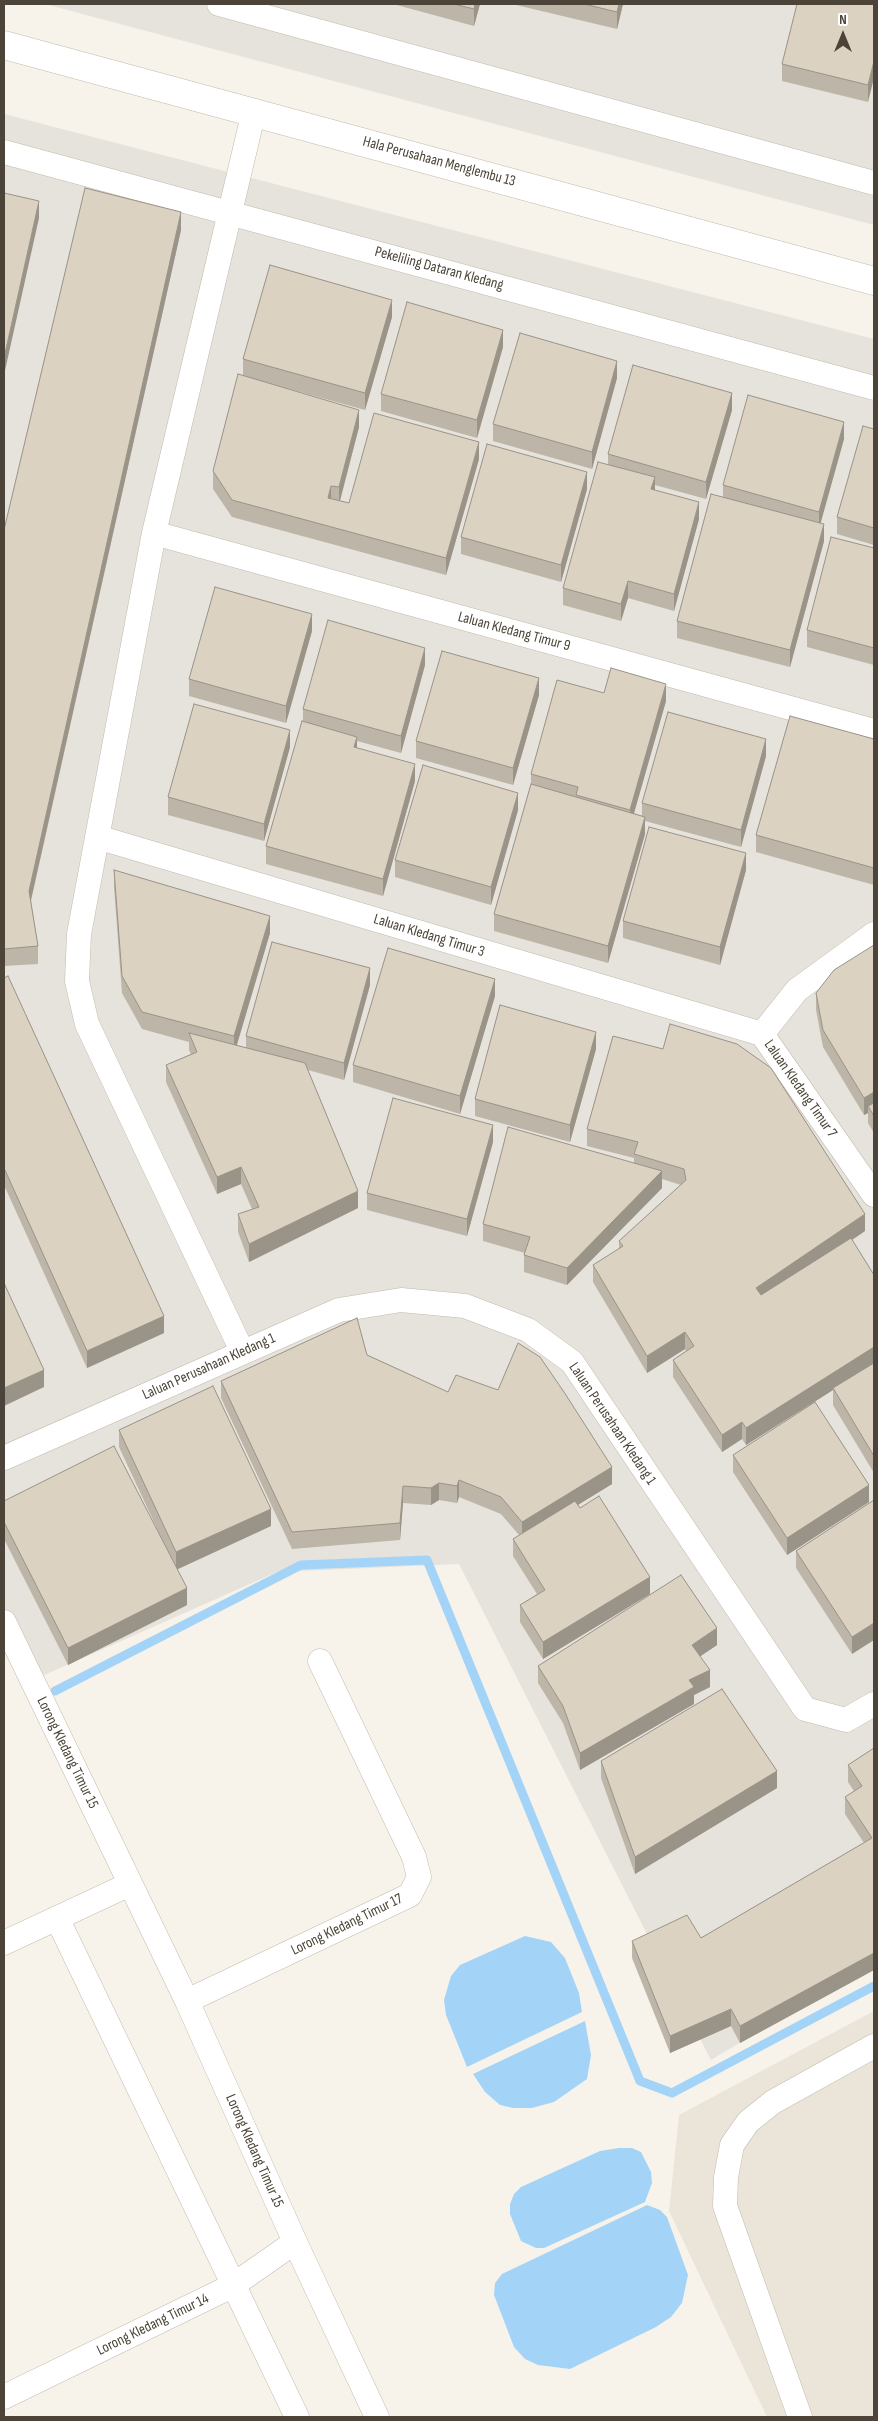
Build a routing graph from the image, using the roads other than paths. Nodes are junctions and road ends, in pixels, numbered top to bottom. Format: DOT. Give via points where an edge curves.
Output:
graph roads {
  1 [pos="219,4"];
  2 [pos="4,45"];
  3 [pos="254,111"];
  4 [pos="4,152"];
  5 [pos="874,183"];
  6 [pos="229,212"];
  7 [pos="874,281"];
  8 [pos="874,388"];
  9 [pos="154,533"];
  10 [pos="874,731"];
  11 [pos="97,837"];
  12 [pos="874,934"];
  13 [pos="762,1034"];
  14 [pos="874,1195"];
  15 [pos="242,1352"];
  16 [pos="4,1458"];
  17 [pos="4,1622"];
  18 [pos="320,1661"];
  19 [pos="874,1704"];
  20 [pos="130,1884"];
  21 [pos="57,1918"];
  22 [pos="4,1943"];
  23 [pos="187,2001"];
  24 [pos="874,2046"];
  25 [pos="295,2242"];
  26 [pos="232,2286"];
  27 [pos="4,2397"];
  28 [pos="297,2417"];
  29 [pos="377,2417"];
  30 [pos="800,2417"];
  1 -- 5 [label="street"];
  2 -- 3 [label="street, Hala Perusahaan Menglembu 13"];
  3 -- 6 [label="street"];
  3 -- 7 [label="street, Hala Perusahaan Menglembu 13"];
  4 -- 6 [label="street, Pekeliling Dataran Kledang"];
  6 -- 8 [label="street, Pekeliling Dataran Kledang"];
  6 -- 9 [label="street"];
  9 -- 10 [label="street, Laluan Kledang Timur 9"];
  9 -- 11 [label="street"];
  11 -- 13 [label="street, Laluan Kledang Timur 3"];
  11 -- 15 [label="street" via="79,934 77,981 87,1024"];
  12 -- 13 [label="street, Laluan Kledang Timur 7" via="797,990"];
  13 -- 14 [label="street, Laluan Kledang Timur 7"];
  15 -- 16 [label="street, Laluan Perusahaan Kledang 1"];
  15 -- 19 [label="street, Laluan Perusahaan Kledang 1" via="339,1310 401,1300 465,1306 528,1330 572,1362 805,1710 846,1720"];
  17 -- 20 [label="street, Lorong Kledang Timur 15"];
  18 -- 23 [label="street, Lorong Kledang Timur 17" via="414,1857 419,1878 410,1895"];
  20 -- 21 [label="street"];
  20 -- 23 [label="street, Lorong Kledang Timur 15"];
  21 -- 22 [label="street"];
  21 -- 26 [label="street"];
  23 -- 25 [label="street, Lorong Kledang Timur 15"];
  24 -- 30 [label="street" via="773,2102 748,2122 732,2146 725,2206"];
  25 -- 26 [label="street, Lorong Kledang Timur 14"];
  25 -- 29 [label="street, Lorong Kledang Timur 15"];
  26 -- 27 [label="street, Lorong Kledang Timur 14"];
  26 -- 28 [label="street"];
}
